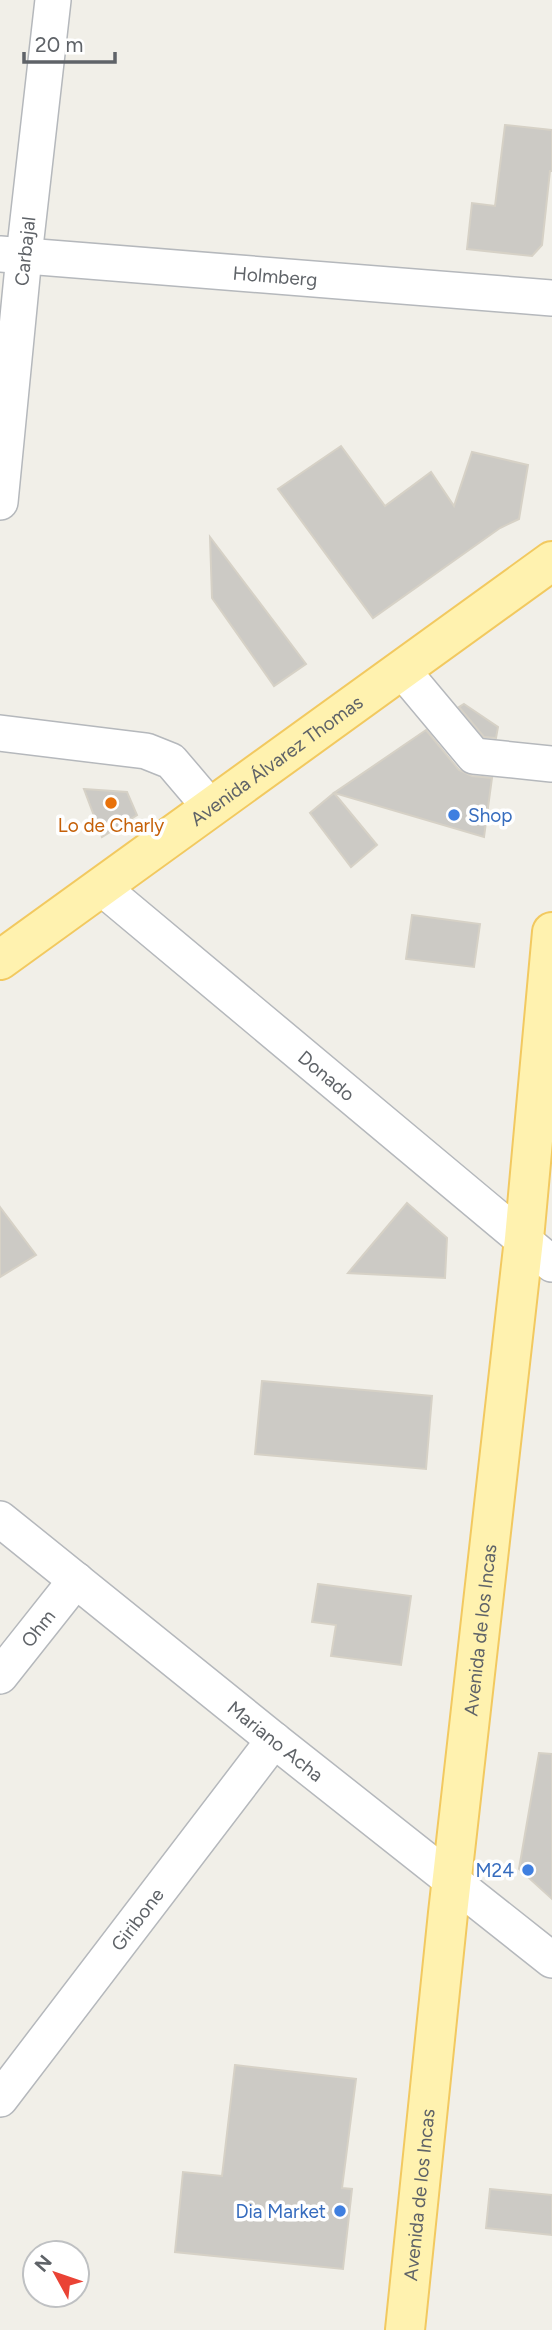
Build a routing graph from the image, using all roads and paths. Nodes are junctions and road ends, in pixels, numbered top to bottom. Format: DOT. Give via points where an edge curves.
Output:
graph roads {
  1 [pos="53,0"];
  2 [pos="12,255"];
  3 [pos="552,298"];
  4 [pos="0,502"];
  5 [pos="552,561"];
  6 [pos="402,670"];
  7 [pos="0,733"];
  8 [pos="552,764"];
  9 [pos="211,808"];
  10 [pos="101,887"];
  11 [pos="552,932"];
  12 [pos="0,960"];
  13 [pos="524,1239"];
  14 [pos="552,1264"];
  15 [pos="0,1519"];
  16 [pos="76,1580"];
  17 [pos="0,1676"];
  18 [pos="274,1740"];
  19 [pos="452,1882"];
  20 [pos="552,1960"];
  21 [pos="0,2099"];
  22 [pos="405,2330"];
  1 -- 2 [label="street, Carbajal"];
  2 -- 3 [label="street, Holmberg"];
  2 -- 4 [label="street, Carbajal"];
  5 -- 6 [label="main road, Avenida Álvarez Thomas"];
  6 -- 8 [label="street" via="474,756"];
  6 -- 9 [label="main road, Avenida Álvarez Thomas"];
  7 -- 9 [label="street" via="146,751 171,761"];
  9 -- 10 [label="main road, Avenida Álvarez Thomas"];
  10 -- 12 [label="main road, Avenida Álvarez Thomas"];
  10 -- 13 [label="street, Donado"];
  11 -- 13 [label="main road, Avenida de los Incas"];
  13 -- 14 [label="street, Donado"];
  13 -- 19 [label="main road, Avenida de los Incas"];
  15 -- 16 [label="street, Mariano Acha"];
  16 -- 17 [label="street, Ohm"];
  16 -- 18 [label="street, Mariano Acha"];
  18 -- 19 [label="street, Mariano Acha"];
  18 -- 21 [label="street, Giribone"];
  19 -- 20 [label="street, Mariano Acha"];
  19 -- 22 [label="main road, Avenida de los Incas"];
}
